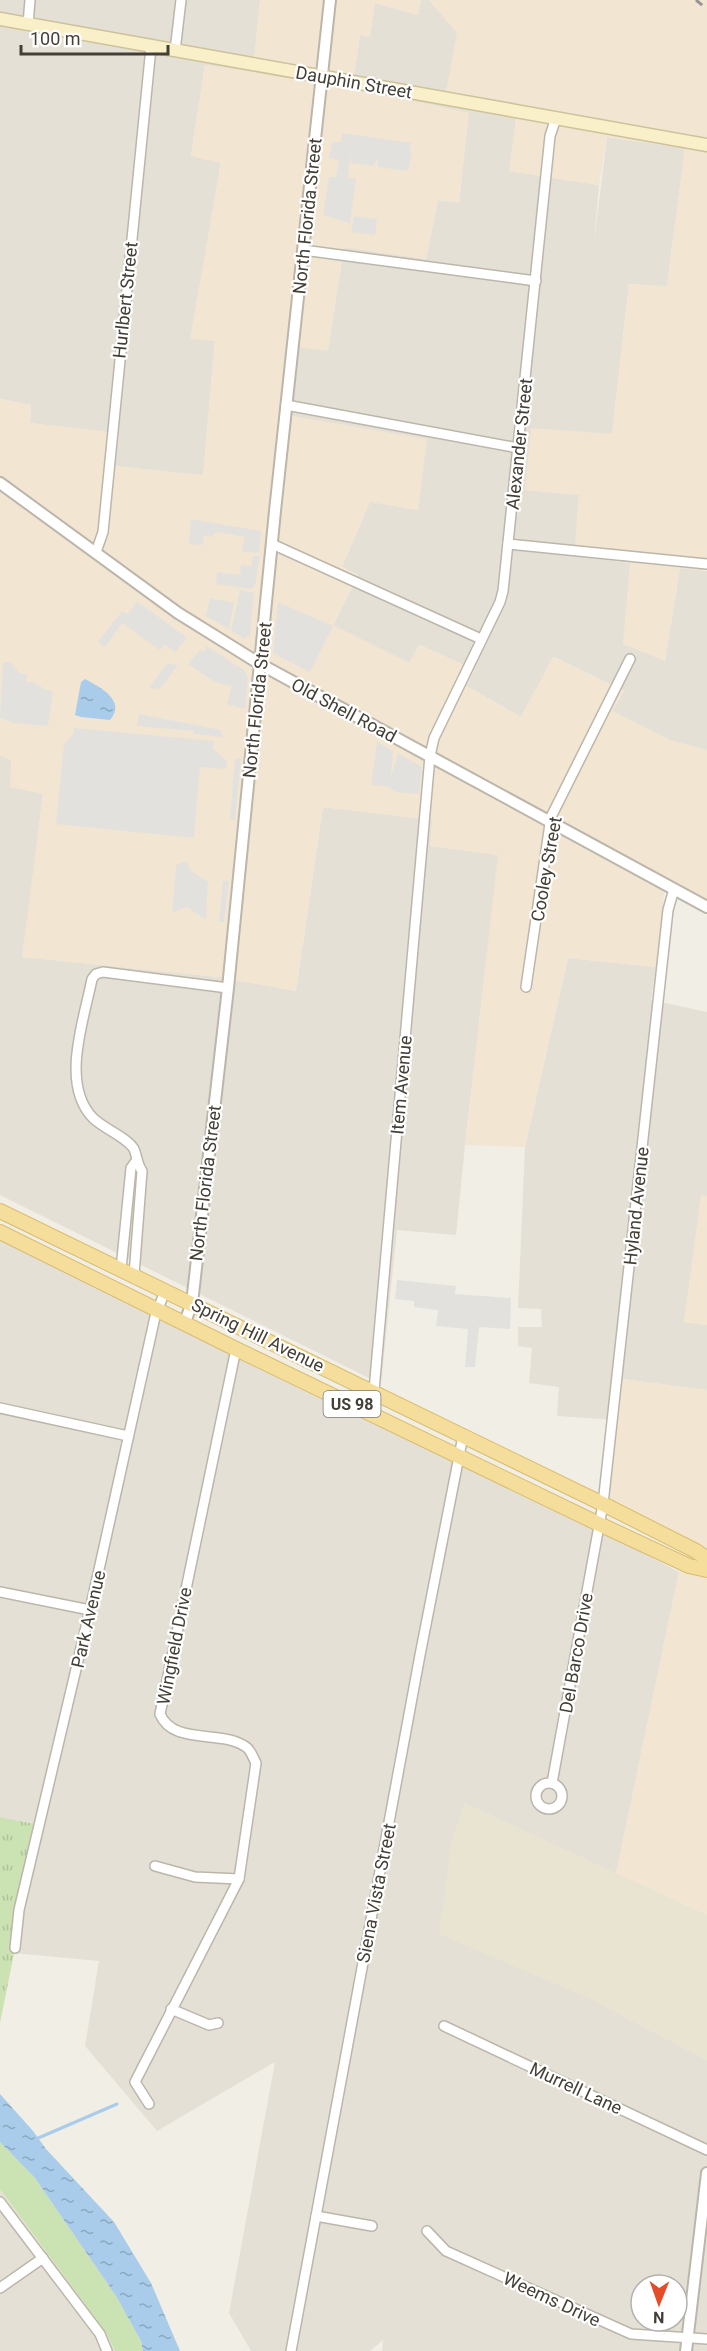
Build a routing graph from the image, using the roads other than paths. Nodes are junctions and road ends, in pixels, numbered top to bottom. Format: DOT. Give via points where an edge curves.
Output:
graph roads {
  1 [pos="30,0"];
  2 [pos="181,0"];
  3 [pos="330,0"];
  4 [pos="0,19"];
  5 [pos="28,24"];
  6 [pos="151,47"];
  7 [pos="175,51"];
  8 [pos="321,76"];
  9 [pos="556,118"];
  10 [pos="707,145"];
  11 [pos="303,250"];
  12 [pos="536,281"];
  13 [pos="286,405"];
  14 [pos="518,448"];
  15 [pos="0,483"];
  16 [pos="272,544"];
  17 [pos="508,544"];
  18 [pos="96,552"];
  19 [pos="707,564"];
  20 [pos="481,639"];
  21 [pos="630,659"];
  22 [pos="260,664"];
  23 [pos="430,756"];
  24 [pos="550,822"];
  25 [pos="674,890"];
  26 [pos="707,907"];
  27 [pos="526,987"];
  28 [pos="228,988"];
  29 [pos="136,1161"];
  30 [pos="0,1211"];
  31 [pos="0,1232"];
  32 [pos="121,1269"];
  33 [pos="135,1275"];
  34 [pos="165,1291"];
  35 [pos="192,1303"];
  36 [pos="157,1308"];
  37 [pos="185,1322"];
  38 [pos="236,1348"];
  39 [pos="374,1392"];
  40 [pos="0,1408"];
  41 [pos="372,1413"];
  42 [pos="128,1436"];
  43 [pos="463,1436"];
  44 [pos="459,1455"];
  45 [pos="603,1504"];
  46 [pos="599,1524"];
  47 [pos="707,1559"];
  48 [pos="707,1570"];
  49 [pos="0,1592"];
  50 [pos="90,1610"];
  51 [pos="552,1783"];
  52 [pos="155,1866"];
  53 [pos="239,1879"];
  54 [pos="15,1948"];
  55 [pos="171,2009"];
  56 [pos="218,2023"];
  57 [pos="444,2026"];
  58 [pos="149,2104"];
  59 [pos="707,2151"];
  60 [pos="707,2173"];
  61 [pos="706,2193"];
  62 [pos="0,2202"];
  63 [pos="316,2216"];
  64 [pos="372,2226"];
  65 [pos="427,2231"];
  66 [pos="43,2258"];
  67 [pos="0,2288"];
  68 [pos="688,2338"];
  69 [pos="707,2338"];
  70 [pos="107,2351"];
  71 [pos="291,2351"];
  72 [pos="686,2351"];
  1 -- 5 [label="street"];
  2 -- 7 [label="street"];
  3 -- 8 [label="street, North Florida Street"];
  4 -- 5 [label="main road, Dauphin Street"];
  5 -- 6 [label="main road, Dauphin Street"];
  6 -- 7 [label="main road, Dauphin Street"];
  6 -- 18 [label="street, Hurlbert Street" via="103,532"];
  7 -- 8 [label="main road, Dauphin Street"];
  8 -- 9 [label="main road, Dauphin Street"];
  8 -- 11 [label="street, North Florida Street"];
  9 -- 10 [label="main road, Dauphin Street"];
  9 -- 12 [label="street, Alexander Street" via="550,136"];
  11 -- 12 [label="street"];
  11 -- 13 [label="street, North Florida Street"];
  12 -- 14 [label="street, Alexander Street"];
  13 -- 14 [label="street"];
  13 -- 16 [label="street, North Florida Street"];
  14 -- 17 [label="street, Alexander Street"];
  15 -- 18 [label="street, Old Shell Road"];
  16 -- 20 [label="street"];
  16 -- 22 [label="street, North Florida Street"];
  17 -- 19 [label="street"];
  17 -- 20 [label="street, Alexander Street" via="500,602"];
  18 -- 22 [label="street, Old Shell Road" via="178,613"];
  20 -- 23 [label="street, Alexander Street" via="434,738"];
  21 -- 24 [label="street, Cooley Street"];
  22 -- 23 [label="street, Old Shell Road"];
  22 -- 28 [label="street, North Florida Street"];
  23 -- 24 [label="street, Old Shell Road"];
  23 -- 39 [label="street, Item Avenue"];
  24 -- 25 [label="street, Old Shell Road"];
  24 -- 27 [label="street, Cooley Street"];
  25 -- 26 [label="street, Old Shell Road"];
  25 -- 45 [label="street, Hyland Avenue" via="668,910"];
  28 -- 29 [label="street" via="103,972 92,979 77,1056 77,1089 92,1117 127,1142"];
  28 -- 35 [label="street, North Florida Street"];
  29 -- 32 [label="street" via="131,1168"];
  29 -- 33 [label="street" via="142,1171"];
  30 -- 32 [label="main road, Spring Hill Avenue / US 98"];
  31 -- 36 [label="main road, Spring Hill Avenue / US 98"];
  32 -- 33 [label="main road, Spring Hill Avenue / US 98"];
  33 -- 34 [label="main road, Spring Hill Avenue / US 98"];
  34 -- 35 [label="main road, Spring Hill Avenue / US 98"];
  34 -- 36 [label="street, Park Avenue"];
  35 -- 37 [label="street, North Florida Street"];
  35 -- 39 [label="main road, Spring Hill Avenue / US 98"];
  36 -- 37 [label="main road, Spring Hill Avenue / US 98"];
  36 -- 42 [label="street, Park Avenue"];
  37 -- 38 [label="main road, Spring Hill Avenue / US 98"];
  38 -- 41 [label="main road, Spring Hill Avenue / US 98"];
  38 -- 53 [label="street, Wingfield Drive" via="160,1714 164,1724 178,1731 228,1739 248,1747 256,1763"];
  39 -- 41 [label="street, Item Avenue"];
  39 -- 43 [label="main road, Spring Hill Avenue / US 98"];
  40 -- 42 [label="street"];
  41 -- 44 [label="main road, Spring Hill Avenue / US 98"];
  42 -- 50 [label="street, Park Avenue"];
  43 -- 44 [label="street, Siena Vista Street"];
  43 -- 45 [label="main road, Spring Hill Avenue / US 98"];
  44 -- 46 [label="main road, Spring Hill Avenue / US 98"];
  44 -- 63 [label="street, Siena Vista Street"];
  45 -- 46 [label="street, Hyland Avenue"];
  45 -- 47 [label="main road, Spring Hill Avenue / US 98"];
  46 -- 48 [label="main road, Spring Hill Avenue / US 98" via="689,1566"];
  46 -- 51 [label="street, Del Barco Drive"];
  49 -- 50 [label="street"];
  50 -- 54 [label="street, Park Avenue" via="19,1910"];
  52 -- 53 [label="street" via="195,1877"];
  53 -- 55 [label="street, Wingfield Drive"];
  55 -- 56 [label="street" via="209,2025"];
  55 -- 58 [label="street, Wingfield Drive" via="135,2082"];
  57 -- 59 [label="street, Murrell Lane"];
  60 -- 61 [label="street"];
  61 -- 68 [label="street"];
  62 -- 66 [label="street"];
  63 -- 64 [label="street"];
  63 -- 71 [label="street, Siena Vista Street"];
  65 -- 68 [label="street, Weems Drive" via="446,2251 611,2326 631,2334"];
  66 -- 67 [label="street"];
  66 -- 70 [label="street" via="100,2334"];
  68 -- 69 [label="street, Weems Drive"];
  68 -- 72 [label="street"];
}
